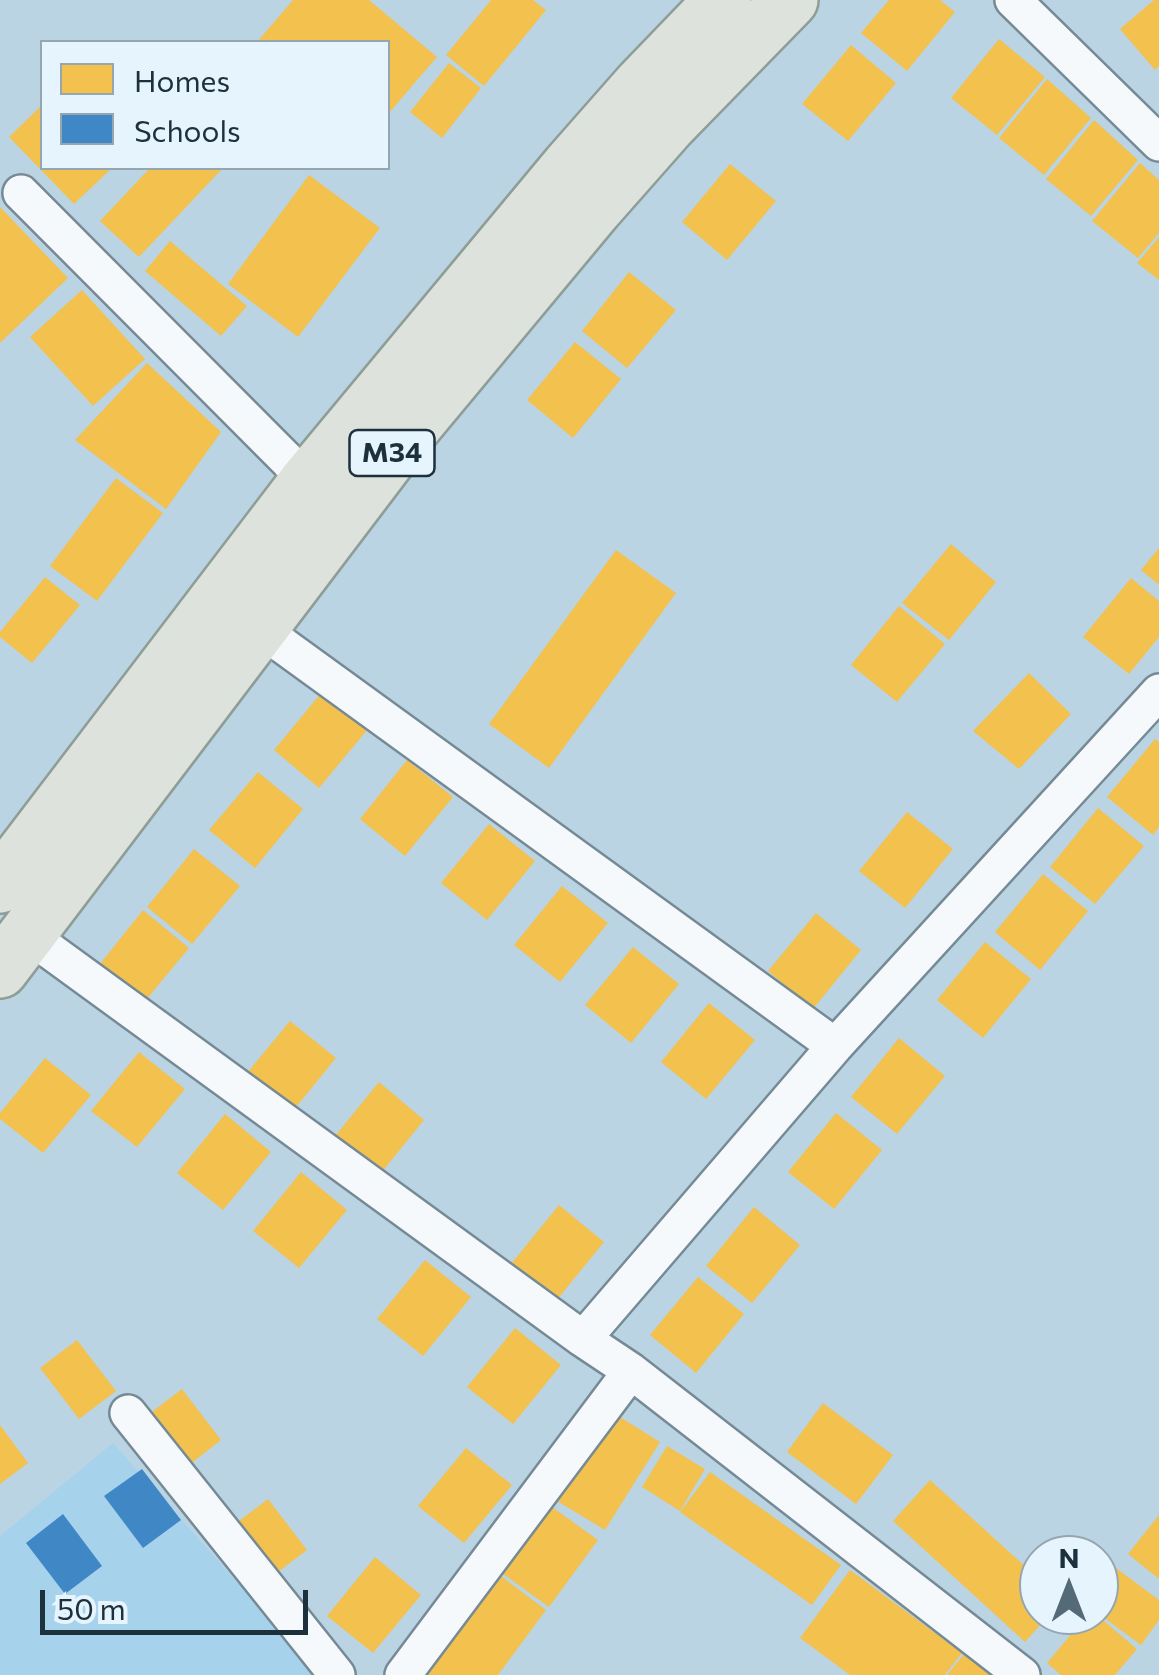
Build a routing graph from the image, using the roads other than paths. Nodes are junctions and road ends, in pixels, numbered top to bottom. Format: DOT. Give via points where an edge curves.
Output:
graph roads {
  1 [pos="723,0"];
  2 [pos="790,0"];
  3 [pos="1013,0"];
  4 [pos="1159,143"];
  5 [pos="21,194"];
  6 [pos="308,482"];
  7 [pos="259,628"];
  8 [pos="1159,692"];
  9 [pos="0,885"];
  10 [pos="14,952"];
  11 [pos="835,1046"];
  12 [pos="583,1340"];
  13 [pos="631,1371"];
  14 [pos="128,1413"];
  15 [pos="337,1675"];
  16 [pos="402,1675"];
  17 [pos="1022,1675"];
  1 -- 6 [label="main road, M34" via="569,167"];
  2 -- 7 [label="main road, M34" via="581,224 406,435"];
  3 -- 4 [label="street"];
  5 -- 6 [label="street"];
  6 -- 9 [label="main road, M34"];
  7 -- 10 [label="main road, M34"];
  7 -- 11 [label="street"];
  8 -- 11 [label="street"];
  10 -- 12 [label="street"];
  11 -- 12 [label="street"];
  12 -- 13 [label="street"];
  13 -- 16 [label="street"];
  13 -- 17 [label="street"];
  14 -- 15 [label="street"];
}
